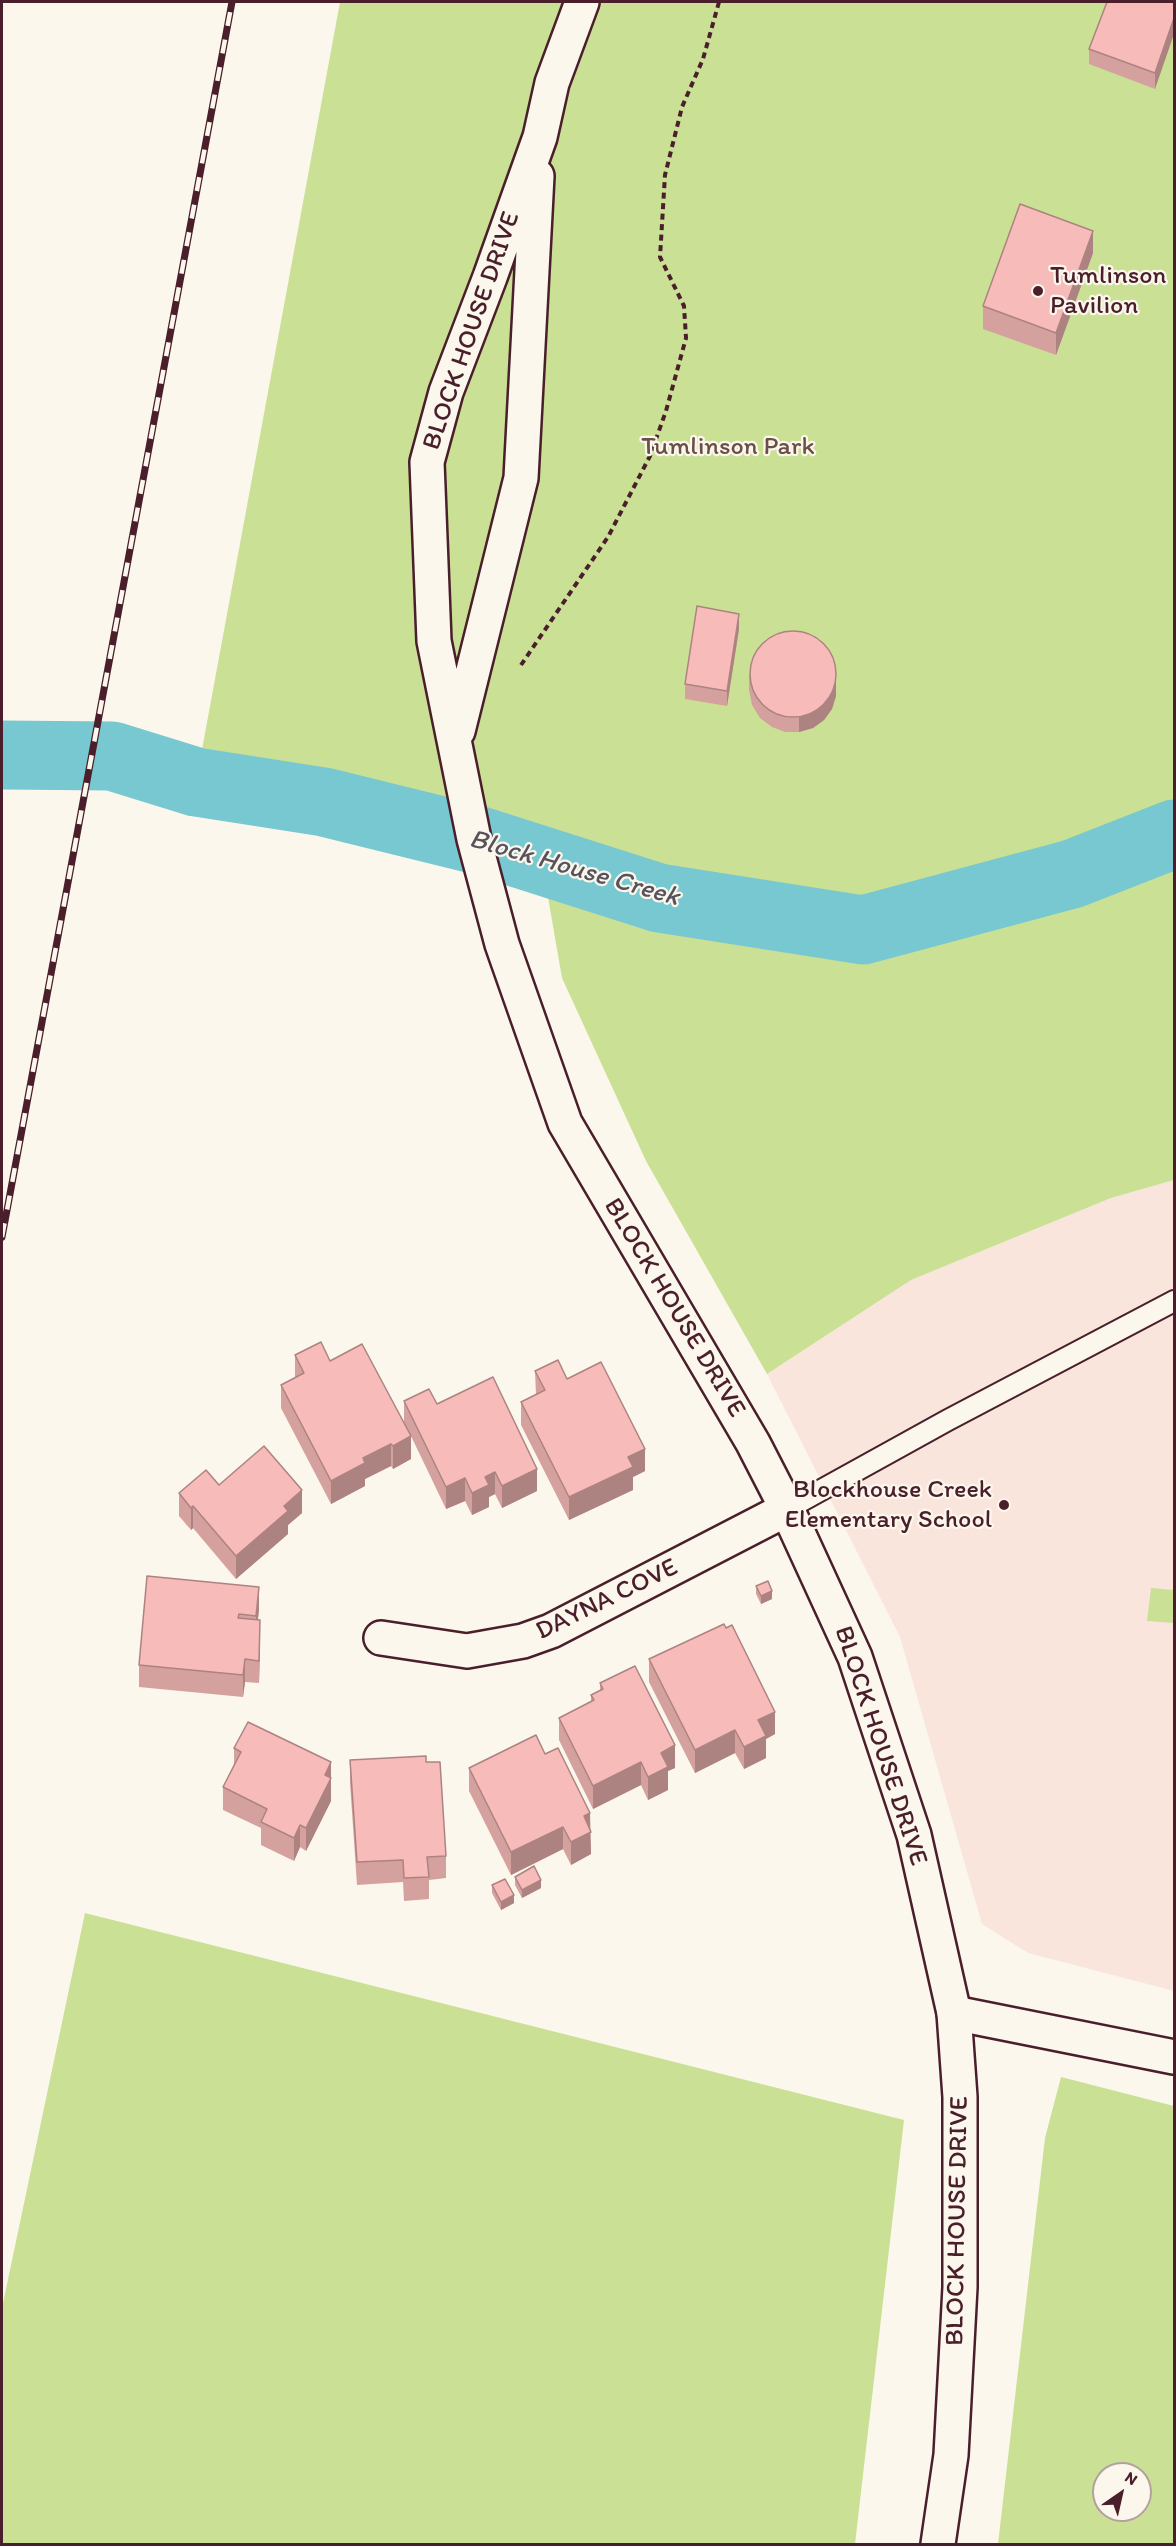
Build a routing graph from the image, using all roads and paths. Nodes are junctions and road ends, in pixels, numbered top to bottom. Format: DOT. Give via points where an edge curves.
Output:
graph roads {
  1 [pos="582,2"];
  2 [pos="718,2"];
  3 [pos="540,137"];
  4 [pos="521,665"];
  5 [pos="456,742"];
  6 [pos="1174,1300"];
  7 [pos="787,1509"];
  8 [pos="381,1638"];
  9 [pos="954,2013"];
  10 [pos="1174,2056"];
  11 [pos="938,2544"];
  1 -- 3 [label="street, BLOCK HOUSE DRIVE" via="552,83"];
  2 -- 4 [label="path" via="703,59 682,107 665,175 660,256 684,306 686,338 666,411 650,456 608,537"];
  3 -- 5 [label="street, BLOCK HOUSE DRIVE" via="521,478"];
  3 -- 5 [label="street, BLOCK HOUSE DRIVE" via="446,392 427,462 434,641"];
  5 -- 7 [label="street, BLOCK HOUSE DRIVE" via="474,839 501,944 565,1123 753,1443"];
  6 -- 7 [label="lane"];
  7 -- 8 [label="street, DAYNA COVE" via="550,1631 523,1641 467,1651"];
  7 -- 9 [label="street, BLOCK HOUSE DRIVE" via="855,1657 907,1813"];
  9 -- 10 [label="street"];
  9 -- 11 [label="street, BLOCK HOUSE DRIVE" via="960,2097 960,2287 951,2455"];
}
